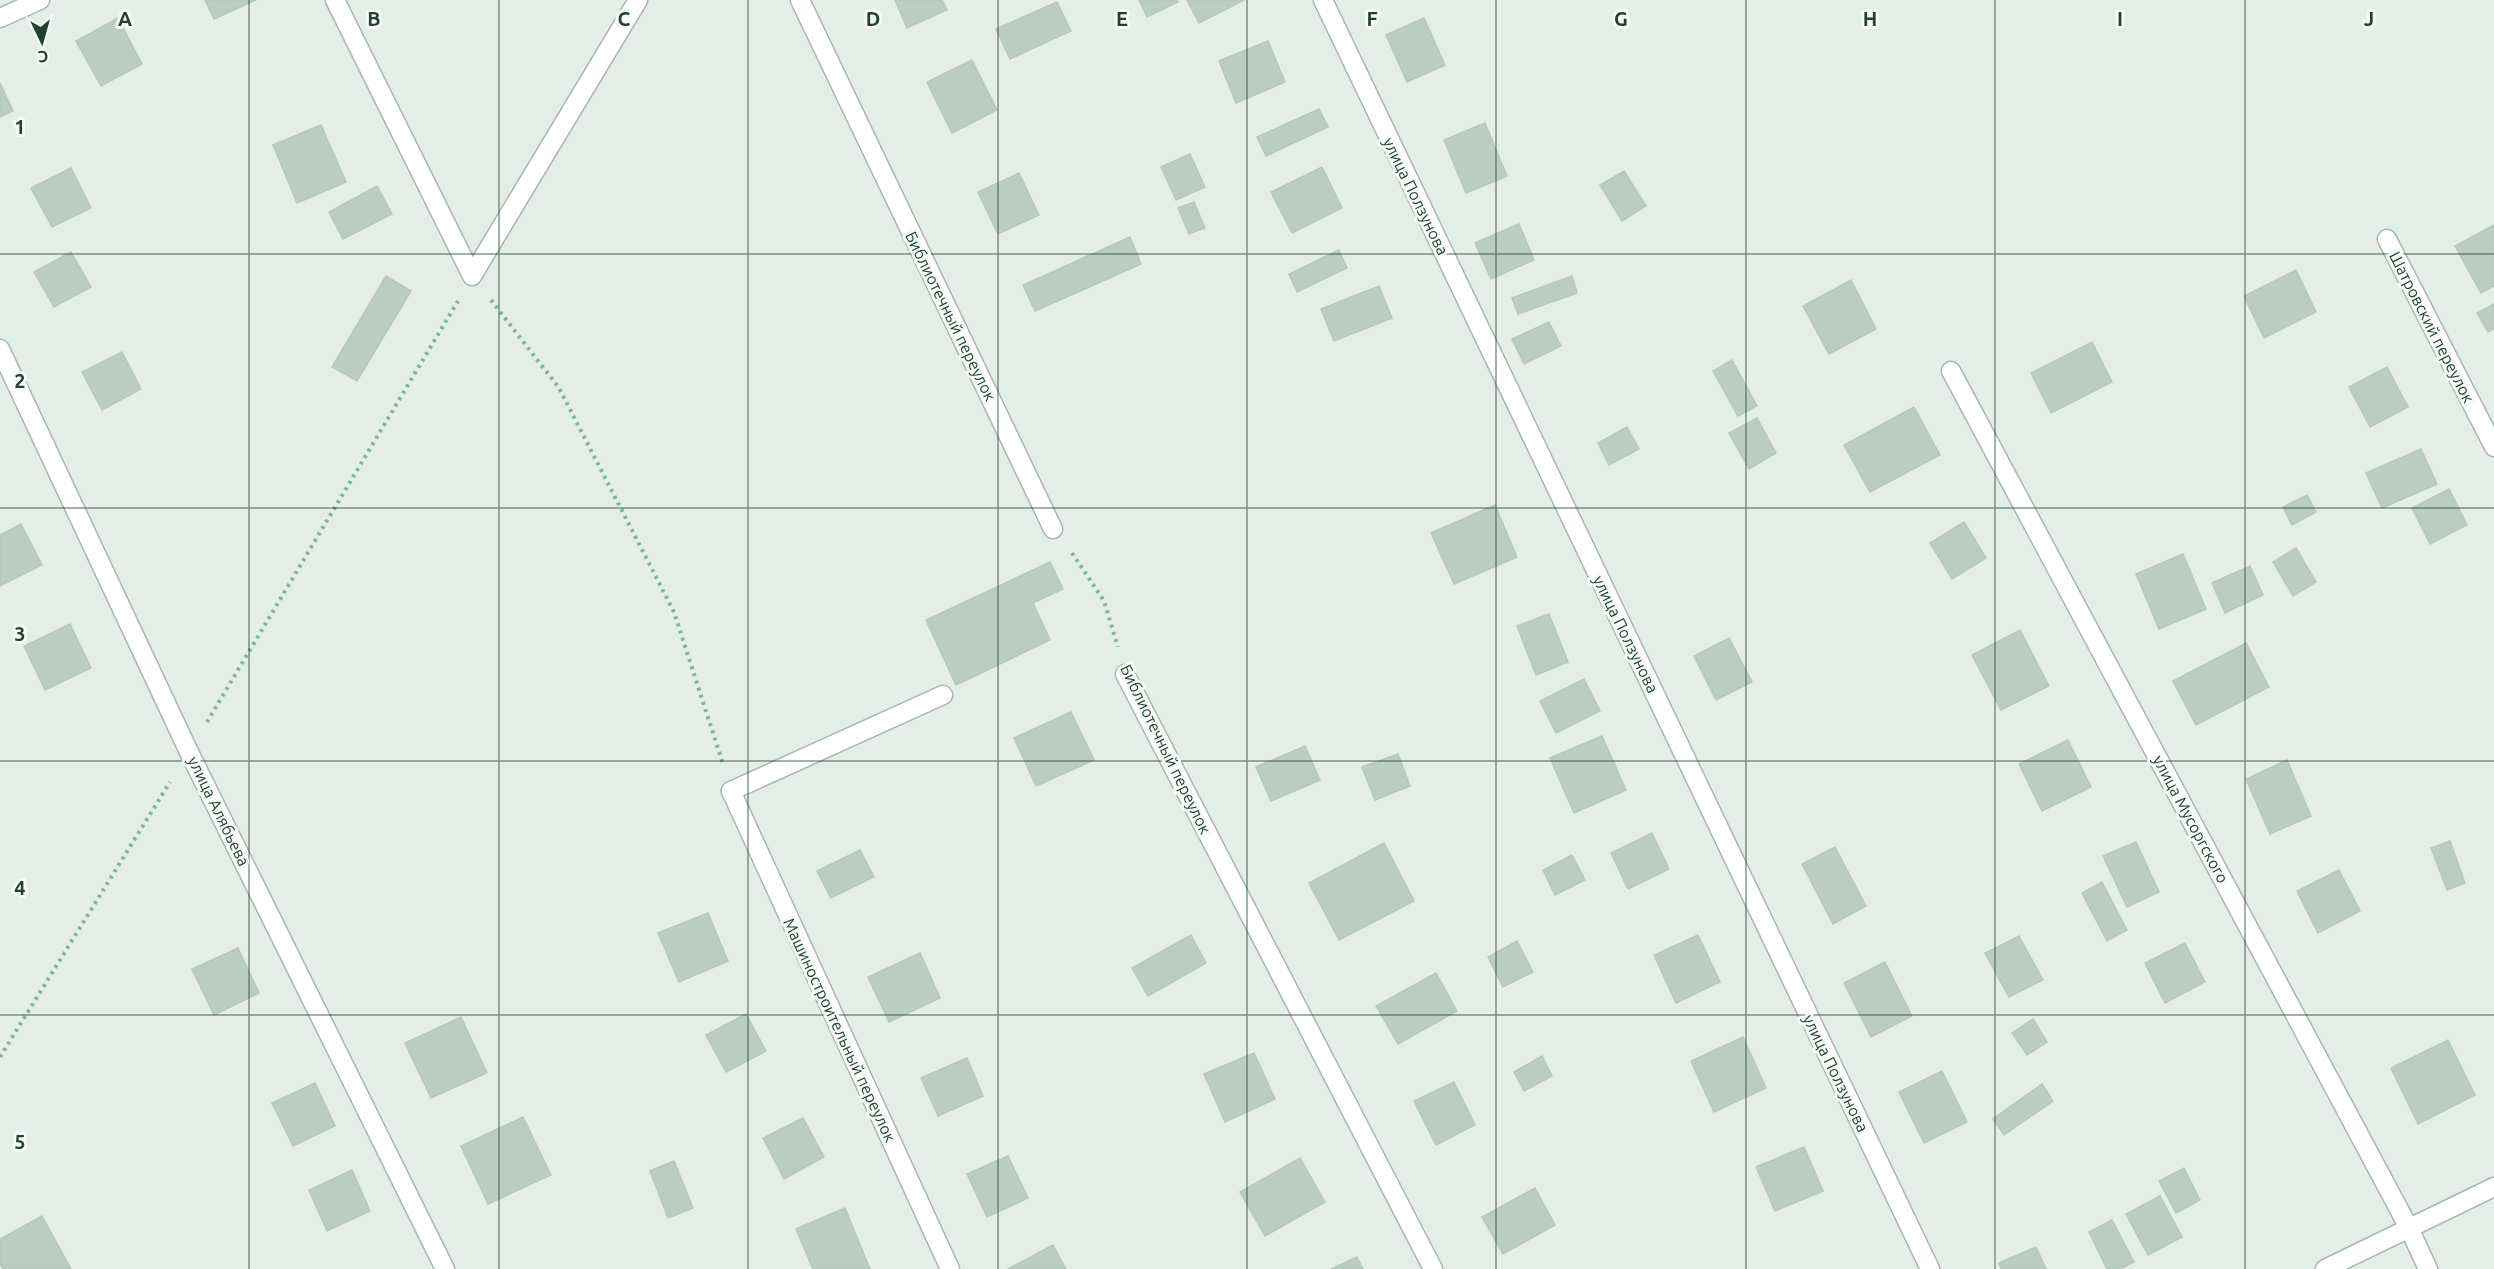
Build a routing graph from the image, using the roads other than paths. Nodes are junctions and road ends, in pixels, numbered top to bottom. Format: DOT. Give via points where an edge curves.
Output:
graph roads {
  1 [pos="40,0"];
  2 [pos="335,0"];
  3 [pos="638,0"];
  4 [pos="800,0"];
  5 [pos="1323,0"];
  6 [pos="0,18"];
  7 [pos="2386,238"];
  8 [pos="0,349"];
  9 [pos="1951,371"];
  10 [pos="2494,447"];
  11 [pos="1053,529"];
  12 [pos="1125,674"];
  13 [pos="943,695"];
  14 [pos="2494,1187"];
  15 [pos="2409,1228"];
  16 [pos="446,1269"];
  17 [pos="950,1269"];
  18 [pos="1433,1269"];
  19 [pos="1930,1269"];
  20 [pos="2325,1269"];
  21 [pos="2428,1269"];
  1 -- 6 [label="street"];
  2 -- 3 [label="street" via="472,276"];
  4 -- 11 [label="street, Библиотечный переулок"];
  5 -- 19 [label="street, улица Ползунова"];
  7 -- 10 [label="street, Шатровский переулок"];
  8 -- 16 [label="street, улица Алябьева" via="189,752"];
  9 -- 15 [label="street, улица Мусоргского"];
  12 -- 18 [label="street, Библиотечный переулок"];
  13 -- 17 [label="street, Машиностроительный переулок" via="731,791"];
  14 -- 15 [label="street"];
  15 -- 20 [label="street"];
  15 -- 21 [label="street, улица Мусоргского"];
}
